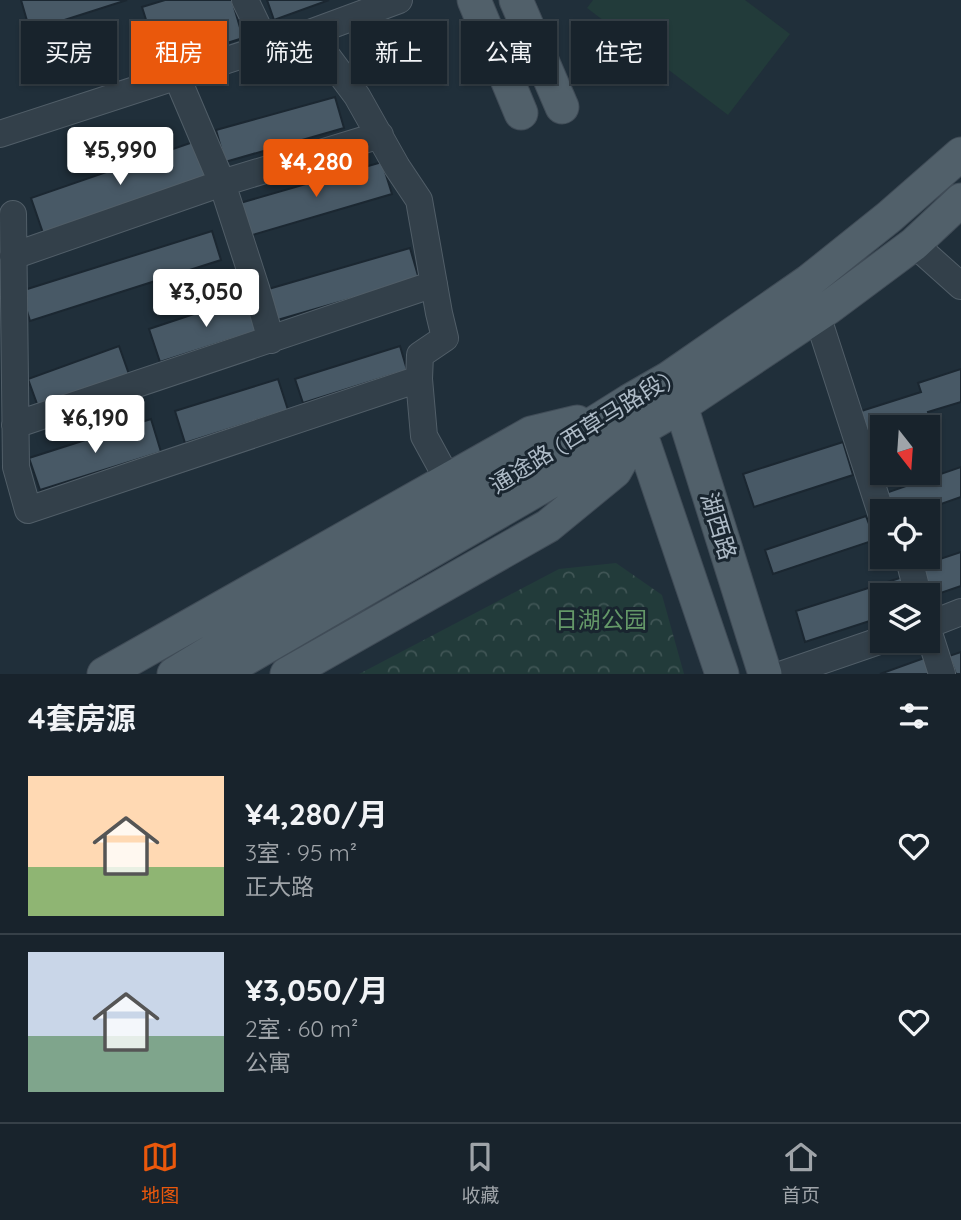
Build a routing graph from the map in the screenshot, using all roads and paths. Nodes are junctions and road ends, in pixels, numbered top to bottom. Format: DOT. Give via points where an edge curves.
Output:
graph roads {
  1 [pos="245,0"];
  2 [pos="399,0"];
  3 [pos="474,0"];
  4 [pos="516,0"];
  5 [pos="255,21"];
  6 [pos="337,23"];
  7 [pos="337,69"];
  8 [pos="155,84"];
  9 [pos="180,84"];
  10 [pos="562,107"];
  11 [pos="521,113"];
  12 [pos="0,134"];
  13 [pos="380,135"];
  14 [pos="961,153"];
  15 [pos="222,183"];
  16 [pos="961,200"];
  17 [pos="13,214"];
  18 [pos="914,244"];
  19 [pos="13,256"];
  20 [pos="434,284"];
  21 [pos="961,286"];
  22 [pos="817,315"];
  23 [pos="271,340"];
  24 [pos="419,379"];
  25 [pos="675,392"];
  26 [pos="625,415"];
  27 [pos="15,425"];
  28 [pos="448,480"];
  29 [pos="877,499"];
  30 [pos="961,612"];
  31 [pos="940,620"];
  32 [pos="870,644"];
  33 [pos="935,653"];
  34 [pos="104,674"];
  35 [pos="174,674"];
  36 [pos="219,674"];
  37 [pos="287,674"];
  38 [pos="722,674"];
  39 [pos="765,674"];
  40 [pos="783,674"];
  41 [pos="942,674"];
  1 -- 5 [label="street"];
  2 -- 6 [label="street"];
  3 -- 11 [label="main road"];
  4 -- 10 [label="main road"];
  7 -- 13 [label="street"];
  8 -- 12 [label="street"];
  9 -- 15 [label="street"];
  13 -- 15 [label="street"];
  13 -- 20 [label="street" via="419,200"];
  14 -- 25 [label="main road, 通途路 (西草马路段)"];
  15 -- 19 [label="street"];
  15 -- 23 [label="street"];
  16 -- 18 [label="main road, 通途路 (西草马路段)"];
  17 -- 19 [label="street"];
  18 -- 21 [label="street"];
  18 -- 22 [label="main road, 通途路 (西草马路段)"];
  19 -- 27 [label="street"];
  20 -- 23 [label="street"];
  20 -- 24 [label="street" via="445,338 420,355"];
  22 -- 25 [label="main road, 通途路 (西草马路段)"];
  22 -- 29 [label="street"];
  23 -- 27 [label="street"];
  24 -- 27 [label="street" via="28,510 16,467"];
  24 -- 28 [label="street" via="424,436"];
  25 -- 26 [label="main road, 通途路 (西草马路段)"];
  25 -- 39 [label="main road, 湖西路"];
  26 -- 28 [label="main road" via="531,433"];
  26 -- 35 [label="main road, 通途路 (西草马路段)" via="306,594"];
  26 -- 36 [label="main road, 通途路 (西草马路段)"];
  26 -- 37 [label="main road" via="615,471 548,526"];
  26 -- 38 [label="main road, 湖西路"];
  28 -- 34 [label="main road"];
  30 -- 31 [label="street"];
  32 -- 40 [label="street"];
  33 -- 41 [label="street"];
}
